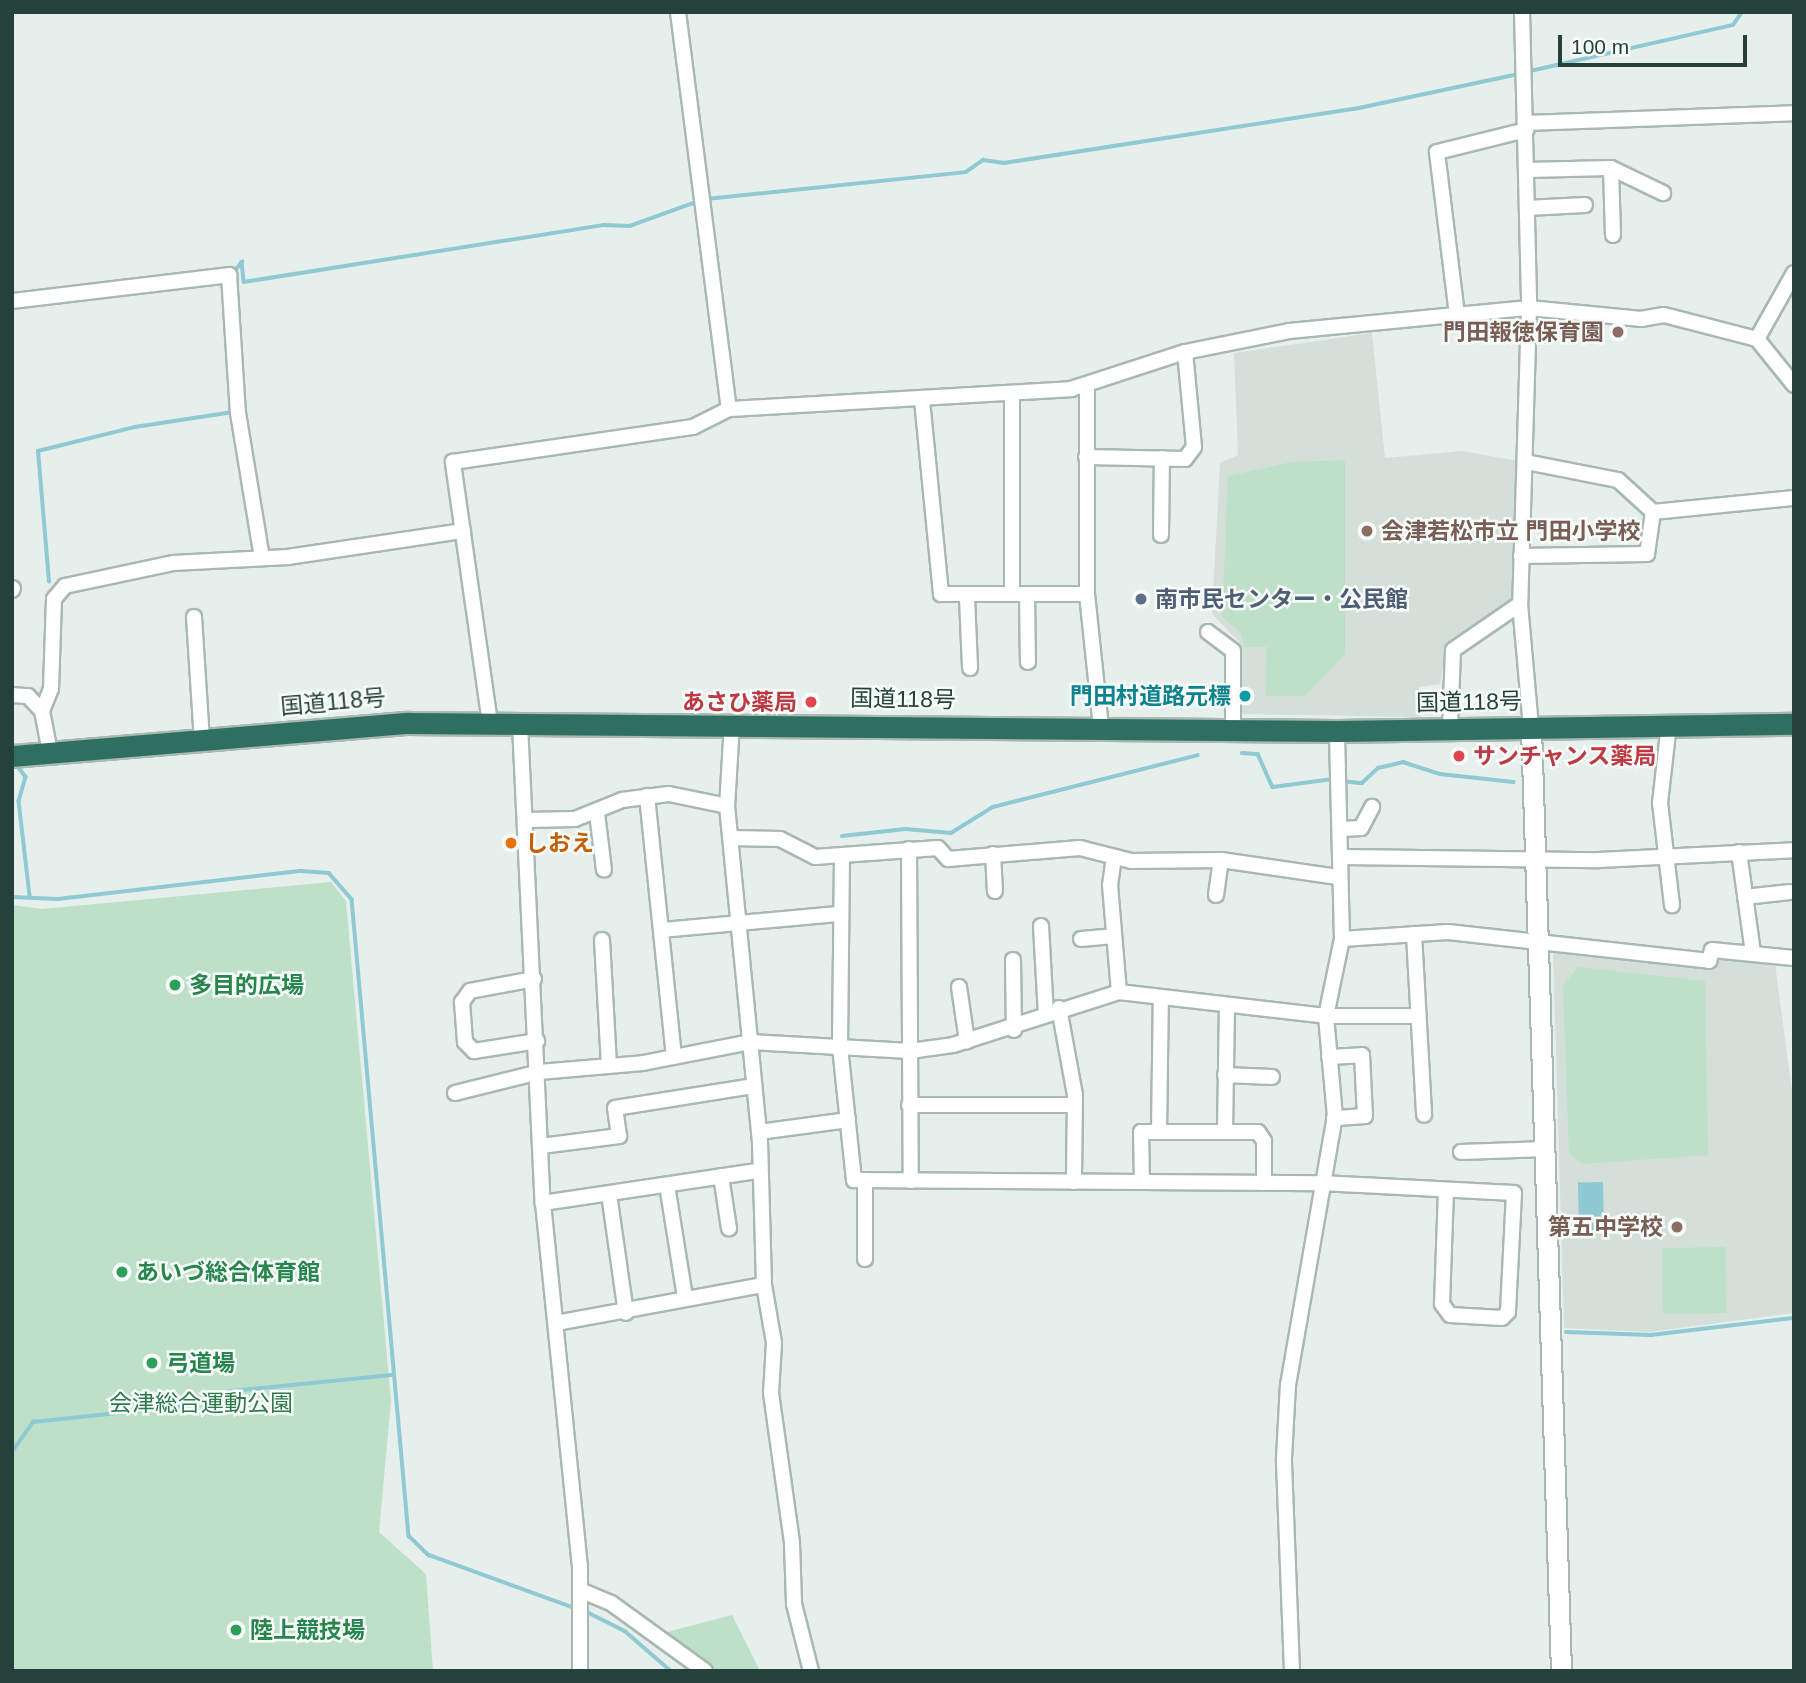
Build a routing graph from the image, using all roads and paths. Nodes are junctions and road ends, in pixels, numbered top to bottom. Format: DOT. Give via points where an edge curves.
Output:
graph roads {
  1 [pos="678,12"];
  2 [pos="1522,12"];
  3 [pos="1794,113"];
  4 [pos="1526,127"];
  5 [pos="1612,168"];
  6 [pos="1527,170"];
  7 [pos="1663,193"];
  8 [pos="1585,205"];
  9 [pos="1527,208"];
  10 [pos="1613,235"];
  11 [pos="1794,273"];
  12 [pos="12,301"];
  13 [pos="1529,308"];
  14 [pos="1457,315"];
  15 [pos="1757,339"];
  16 [pos="1185,352"];
  17 [pos="1794,385"];
  18 [pos="1087,386"];
  19 [pos="1012,394"];
  20 [pos="922,400"];
  21 [pos="729,409"];
  22 [pos="1086,457"];
  23 [pos="1162,458"];
  24 [pos="1526,461"];
  25 [pos="1794,498"];
  26 [pos="1653,512"];
  27 [pos="463,531"];
  28 [pos="1161,535"];
  29 [pos="1521,556"];
  30 [pos="262,558"];
  31 [pos="1019,594"];
  32 [pos="1087,594"];
  33 [pos="967,598"];
  34 [pos="1520,604"];
  35 [pos="194,617"];
  36 [pos="1208,632"];
  37 [pos="1028,662"];
  38 [pos="970,668"];
  39 [pos="12,695"];
  40 [pos="42,711"];
  41 [pos="491,723"];
  42 [pos="732,723"];
  43 [pos="520,724"];
  44 [pos="1669,724"];
  45 [pos="1794,724"];
  46 [pos="1450,726"];
  47 [pos="1531,727"];
  48 [pos="1101,728"];
  49 [pos="1233,729"];
  50 [pos="1337,731"];
  51 [pos="202,740"];
  52 [pos="50,752"];
  53 [pos="12,756"];
  54 [pos="647,796"];
  55 [pos="727,806"];
  56 [pos="1372,807"];
  57 [pos="597,813"];
  58 [pos="527,820"];
  59 [pos="1341,830"];
  60 [pos="731,838"];
  61 [pos="909,849"];
  62 [pos="1794,850"];
  63 [pos="1738,852"];
  64 [pos="993,854"];
  65 [pos="842,855"];
  66 [pos="1665,855"];
  67 [pos="1114,857"];
  68 [pos="1343,857"];
  69 [pos="1537,859"];
  70 [pos="1221,860"];
  71 [pos="604,870"];
  72 [pos="1338,877"];
  73 [pos="995,891"];
  74 [pos="1790,892"];
  75 [pos="1216,895"];
  76 [pos="1745,897"];
  77 [pos="1672,905"];
  78 [pos="839,914"];
  79 [pos="739,921"];
  80 [pos="1041,926"];
  81 [pos="662,930"];
  82 [pos="1414,934"];
  83 [pos="1114,936"];
  84 [pos="1081,939"];
  85 [pos="602,940"];
  86 [pos="1342,940"];
  87 [pos="1542,943"];
  88 [pos="1753,953"];
  89 [pos="1794,958"];
  90 [pos="1013,960"];
  91 [pos="534,979"];
  92 [pos="959,987"];
  93 [pos="1119,992"];
  94 [pos="1161,997"];
  95 [pos="1227,1004"];
  96 [pos="1053,1012"];
  97 [pos="1326,1016"];
  98 [pos="1418,1016"];
  99 [pos="1014,1030"];
  100 [pos="537,1041"];
  101 [pos="967,1041"];
  102 [pos="750,1042"];
  103 [pos="840,1047"];
  104 [pos="910,1051"];
  105 [pos="674,1057"];
  106 [pos="1329,1057"];
  107 [pos="609,1066"];
  108 [pos="539,1072"];
  109 [pos="1225,1076"];
  110 [pos="1272,1077"];
  111 [pos="754,1086"];
  112 [pos="455,1093"];
  113 [pos="909,1105"];
  114 [pos="1074,1105"];
  115 [pos="1424,1115"];
  116 [pos="1334,1118"];
  117 [pos="848,1120"];
  118 [pos="759,1132"];
  119 [pos="1159,1132"];
  120 [pos="1224,1132"];
  121 [pos="541,1146"];
  122 [pos="1546,1149"];
  123 [pos="1461,1152"];
  124 [pos="757,1171"];
  125 [pos="721,1176"];
  126 [pos="865,1180"];
  127 [pos="911,1181"];
  128 [pos="1074,1182"];
  129 [pos="1142,1182"];
  130 [pos="1264,1183"];
  131 [pos="1322,1183"];
  132 [pos="667,1185"];
  133 [pos="1446,1192"];
  134 [pos="609,1194"];
  135 [pos="543,1203"];
  136 [pos="729,1228"];
  137 [pos="865,1259"];
  138 [pos="764,1285"];
  139 [pos="685,1298"];
  140 [pos="626,1313"];
  141 [pos="556,1323"];
  142 [pos="580,1590"];
  143 [pos="580,1671"];
  144 [pos="705,1671"];
  145 [pos="811,1671"];
  146 [pos="1292,1671"];
  147 [pos="1561,1671"];
  1 -- 21 [label="street"];
  2 -- 4 [label="street"];
  3 -- 4 [label="street"];
  4 -- 6 [label="street"];
  4 -- 14 [label="street" via="1437,152"];
  5 -- 6 [label="street"];
  5 -- 7 [label="street"];
  5 -- 10 [label="street"];
  6 -- 9 [label="street"];
  8 -- 9 [label="street"];
  9 -- 13 [label="street"];
  11 -- 15 [label="street"];
  12 -- 30 [label="street" via="229,275 238,413"];
  13 -- 14 [label="street"];
  13 -- 15 [label="street" via="1641,318 1664,315"];
  13 -- 24 [label="street"];
  14 -- 16 [label="street" via="1289,331"];
  15 -- 17 [label="street"];
  16 -- 18 [label="street"];
  16 -- 23 [label="street" via="1194,447 1185,459"];
  18 -- 19 [label="street"];
  18 -- 22 [label="street"];
  19 -- 20 [label="street"];
  19 -- 31 [label="street"];
  20 -- 21 [label="street"];
  20 -- 33 [label="street" via="941,594"];
  21 -- 27 [label="street" via="693,427 453,462"];
  22 -- 23 [label="street"];
  22 -- 32 [label="street"];
  23 -- 28 [label="street"];
  24 -- 26 [label="street" via="1618,480"];
  24 -- 29 [label="street"];
  25 -- 26 [label="street"];
  26 -- 29 [label="street" via="1647,554"];
  27 -- 30 [label="street"];
  27 -- 41 [label="street"];
  29 -- 34 [label="street"];
  30 -- 40 [label="street" via="173,563 65,586 54,599 51,689"];
  31 -- 32 [label="street"];
  31 -- 33 [label="street"];
  31 -- 37 [label="street"];
  32 -- 48 [label="street"];
  33 -- 38 [label="street"];
  34 -- 46 [label="street" via="1453,650"];
  34 -- 47 [label="street"];
  35 -- 51 [label="street"];
  36 -- 49 [label="street" via="1233,651"];
  39 -- 40 [label="street" via="28,696"];
  40 -- 52 [label="street"];
  41 -- 43 [label="highway, 国道118号"];
  41 -- 51 [label="highway, 国道118号" via="365,724"];
  42 -- 43 [label="highway, 国道118号"];
  42 -- 48 [label="highway, 国道118号"];
  42 -- 55 [label="street"];
  43 -- 58 [label="street"];
  44 -- 45 [label="highway, 国道118号"];
  44 -- 47 [label="highway, 国道118号"];
  44 -- 66 [label="street" via="1660,803"];
  46 -- 47 [label="highway, 国道118号"];
  46 -- 50 [label="highway, 国道118号"];
  47 -- 69 [label="street"];
  48 -- 49 [label="highway, 国道118号"];
  49 -- 50 [label="highway, 国道118号"];
  50 -- 59 [label="street"];
  51 -- 52 [label="highway, 国道118号"];
  52 -- 53 [label="highway, 国道118号"];
  54 -- 55 [label="street" via="700,795"];
  54 -- 57 [label="street"];
  54 -- 81 [label="street"];
  55 -- 60 [label="street"];
  56 -- 59 [label="street" via="1362,828"];
  57 -- 58 [label="street"];
  57 -- 71 [label="street"];
  58 -- 91 [label="street"];
  59 -- 68 [label="street"];
  60 -- 65 [label="street" via="780,839 815,857"];
  60 -- 79 [label="street"];
  61 -- 64 [label="street" via="938,848 948,859"];
  61 -- 65 [label="street"];
  61 -- 104 [label="street"];
  62 -- 63 [label="street"];
  63 -- 66 [label="street"];
  63 -- 76 [label="street"];
  64 -- 67 [label="street" via="1080,848"];
  64 -- 73 [label="street"];
  65 -- 78 [label="street"];
  66 -- 69 [label="street"];
  66 -- 77 [label="street"];
  67 -- 70 [label="street"];
  67 -- 83 [label="street"];
  68 -- 69 [label="street"];
  68 -- 72 [label="street"];
  69 -- 87 [label="street"];
  70 -- 72 [label="street"];
  70 -- 75 [label="street"];
  72 -- 86 [label="street"];
  74 -- 76 [label="street"];
  76 -- 88 [label="street"];
  78 -- 79 [label="street"];
  78 -- 103 [label="street"];
  79 -- 81 [label="street"];
  79 -- 102 [label="street"];
  80 -- 96 [label="street"];
  81 -- 105 [label="street"];
  82 -- 86 [label="street"];
  82 -- 87 [label="street" via="1466,933"];
  82 -- 98 [label="street"];
  83 -- 84 [label="street"];
  83 -- 93 [label="street"];
  85 -- 107 [label="street"];
  86 -- 97 [label="street"];
  87 -- 88 [label="street" via="1709,961 1712,950"];
  87 -- 122 [label="street"];
  88 -- 89 [label="street"];
  90 -- 99 [label="street"];
  91 -- 100 [label="street"];
  91 -- 100 [label="street" via="470,991 462,1002 468,1048"];
  92 -- 101 [label="street"];
  93 -- 94 [label="street"];
  93 -- 96 [label="street"];
  94 -- 95 [label="street"];
  94 -- 119 [label="street"];
  95 -- 97 [label="street"];
  95 -- 109 [label="street"];
  96 -- 99 [label="street"];
  96 -- 114 [label="street"];
  97 -- 98 [label="street"];
  97 -- 106 [label="street"];
  98 -- 115 [label="street"];
  99 -- 101 [label="street"];
  100 -- 108 [label="street"];
  101 -- 104 [label="street"];
  102 -- 103 [label="street"];
  102 -- 105 [label="street"];
  102 -- 111 [label="street"];
  103 -- 104 [label="street"];
  103 -- 117 [label="street"];
  104 -- 113 [label="street"];
  105 -- 107 [label="street"];
  106 -- 116 [label="street"];
  106 -- 116 [label="street" via="1362,1055 1365,1116"];
  107 -- 108 [label="street"];
  108 -- 112 [label="street"];
  108 -- 121 [label="street"];
  109 -- 110 [label="street"];
  109 -- 120 [label="street"];
  111 -- 118 [label="street"];
  111 -- 121 [label="street" via="615,1108 619,1136"];
  113 -- 114 [label="street"];
  113 -- 127 [label="street"];
  114 -- 128 [label="street"];
  116 -- 131 [label="street"];
  117 -- 118 [label="street"];
  117 -- 126 [label="street" via="854,1180"];
  118 -- 124 [label="street"];
  119 -- 120 [label="street"];
  119 -- 129 [label="street" via="1141,1132"];
  120 -- 130 [label="street" via="1261,1134"];
  121 -- 135 [label="street"];
  122 -- 123 [label="street"];
  122 -- 147 [label="street"];
  124 -- 125 [label="street"];
  124 -- 138 [label="street"];
  125 -- 132 [label="street"];
  125 -- 136 [label="street"];
  126 -- 127 [label="street"];
  126 -- 137 [label="street"];
  127 -- 128 [label="street"];
  128 -- 129 [label="street"];
  129 -- 130 [label="street"];
  130 -- 131 [label="street"];
  131 -- 133 [label="street"];
  131 -- 146 [label="street" via="1288,1385"];
  132 -- 134 [label="street"];
  132 -- 139 [label="street"];
  133 -- 133 [label="street" via="1514,1193 1508,1312 1502,1318 1450,1315 1442,1304"];
  134 -- 135 [label="street"];
  134 -- 140 [label="street"];
  135 -- 141 [label="street"];
  138 -- 139 [label="street"];
  138 -- 145 [label="street" via="794,1604"];
  139 -- 140 [label="street"];
  140 -- 141 [label="street"];
  141 -- 142 [label="street"];
  142 -- 143 [label="street"];
  142 -- 144 [label="street" via="611,1603"];
}
